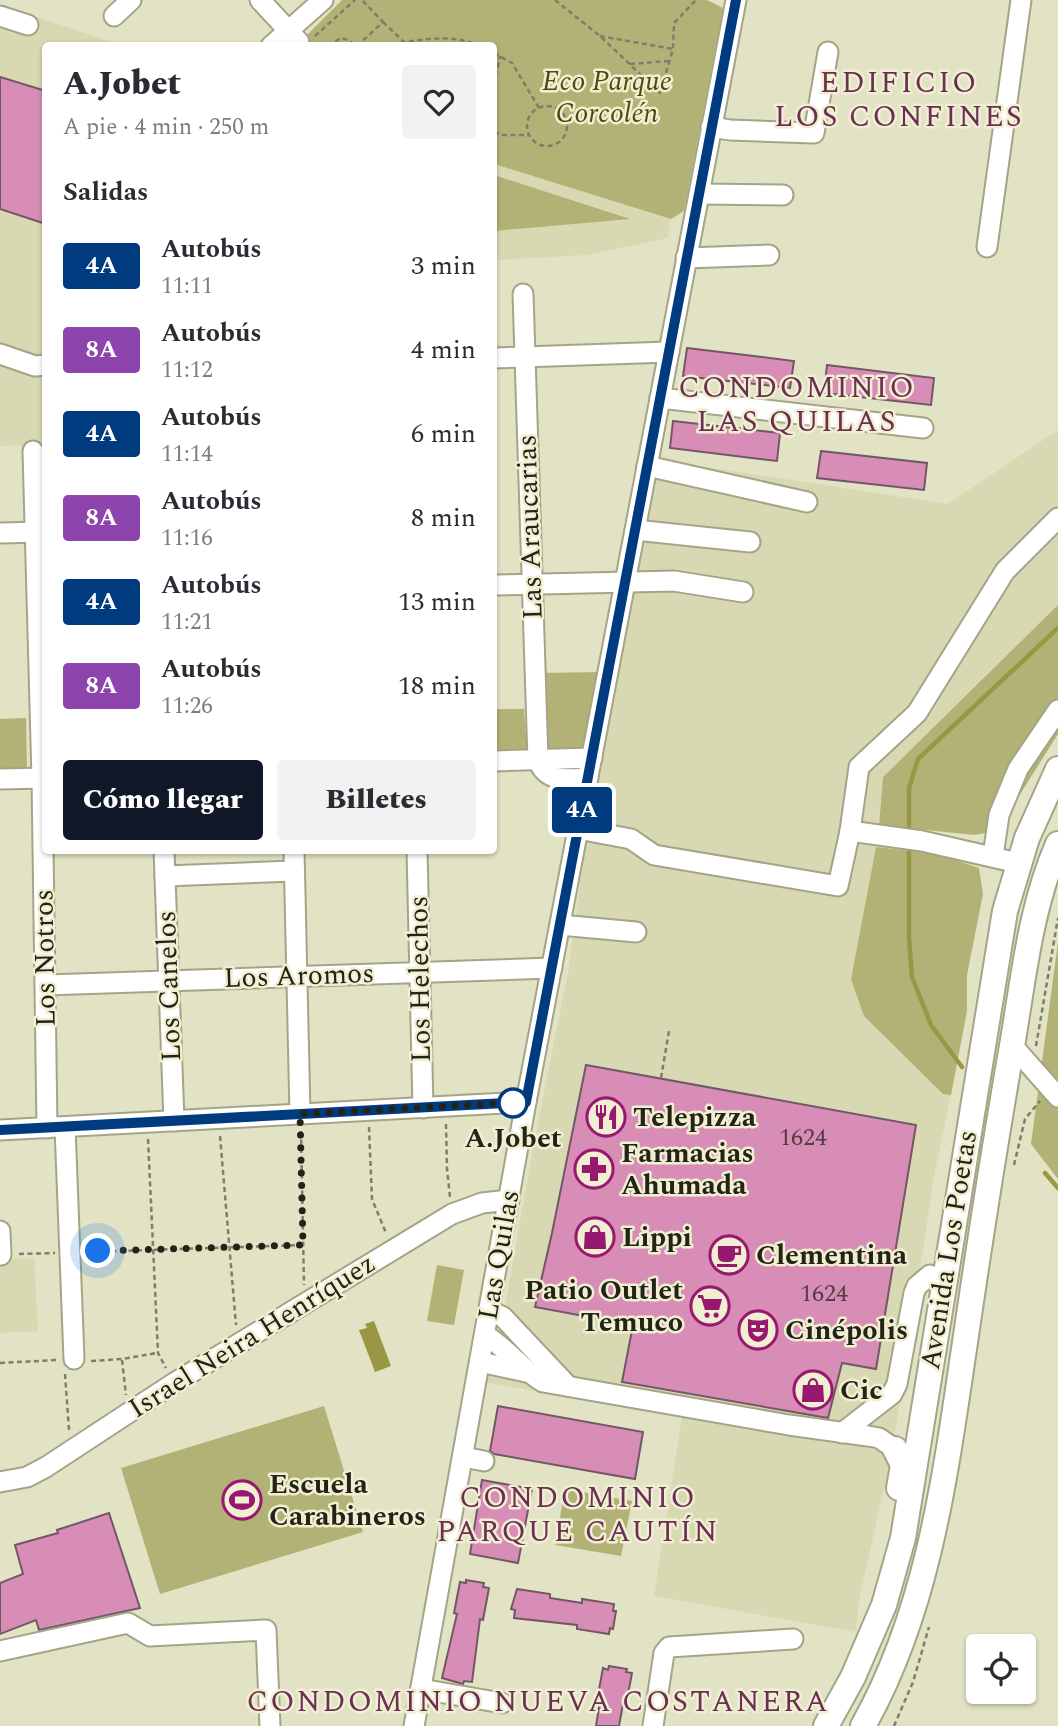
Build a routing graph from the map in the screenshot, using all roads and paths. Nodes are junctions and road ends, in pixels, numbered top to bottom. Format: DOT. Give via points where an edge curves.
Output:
graph roads {
  1 [pos="131,0"];
  2 [pos="260,0"];
  3 [pos="323,0"];
  4 [pos="355,0"];
  5 [pos="362,0"];
  6 [pos="555,0"];
  7 [pos="696,0"];
  8 [pos="736,0"];
  9 [pos="1021,0"];
  10 [pos="0,16"];
  11 [pos="114,16"];
  12 [pos="383,22"];
  13 [pos="28,25"];
  14 [pos="301,36"];
  15 [pos="600,36"];
  16 [pos="283,42"];
  17 [pos="334,42"];
  18 [pos="351,42"];
  19 [pos="360,42"];
  20 [pos="404,42"];
  21 [pos="404,42"];
  22 [pos="472,42"];
  23 [pos="673,49"];
  24 [pos="828,52"];
  25 [pos="497,54"];
  26 [pos="500,56"];
  27 [pos="668,61"];
  28 [pos="630,64"];
  29 [pos="497,70"];
  30 [pos="539,108"];
  31 [pos="711,127"];
  32 [pos="497,133"];
  33 [pos="530,135"];
  34 [pos="699,194"];
  35 [pos="783,195"];
  36 [pos="987,247"];
  37 [pos="769,255"];
  38 [pos="687,258"];
  39 [pos="523,294"];
  40 [pos="668,352"];
  41 [pos="0,354"];
  42 [pos="525,357"];
  43 [pos="497,358"];
  44 [pos="42,365"];
  45 [pos="660,398"];
  46 [pos="923,428"];
  47 [pos="33,452"];
  48 [pos="647,466"];
  49 [pos="807,502"];
  50 [pos="1058,518"];
  51 [pos="635,530"];
  52 [pos="40,532"];
  53 [pos="0,533"];
  54 [pos="750,542"];
  55 [pos="625,581"];
  56 [pos="532,584"];
  57 [pos="497,585"];
  58 [pos="743,592"];
  59 [pos="42,655"];
  60 [pos="1058,710"];
  61 [pos="592,758"];
  62 [pos="538,760"];
  63 [pos="497,761"];
  64 [pos="1058,769"];
  65 [pos="42,778"];
  66 [pos="588,778"];
  67 [pos="0,779"];
  68 [pos="578,829"];
  69 [pos="850,831"];
  70 [pos="1058,844"];
  71 [pos="45,854"];
  72 [pos="164,854"];
  73 [pos="294,854"];
  74 [pos="417,854"];
  75 [pos="993,856"];
  76 [pos="1018,863"];
  77 [pos="294,871"];
  78 [pos="165,876"];
  79 [pos="1058,918"];
  80 [pos="560,925"];
  81 [pos="636,932"];
  82 [pos="552,968"];
  83 [pos="419,972"];
  84 [pos="297,976"];
  85 [pos="168,980"];
  86 [pos="46,985"];
  87 [pos="669,1031"];
  88 [pos="1024,1048"];
  89 [pos="661,1078"];
  90 [pos="1058,1097"];
  91 [pos="526,1102"];
  92 [pos="446,1107"];
  93 [pos="423,1108"];
  94 [pos="368,1111"];
  95 [pos="300,1114"];
  96 [pos="218,1119"];
  97 [pos="174,1121"];
  98 [pos="147,1122"];
  99 [pos="56,1127"];
  100 [pos="0,1130"];
  101 [pos="967,1136"];
  102 [pos="509,1200"];
  103 [pos="452,1214"];
  104 [pos="0,1231"];
  105 [pos="303,1245"];
  106 [pos="230,1247"];
  107 [pos="392,1249"];
  108 [pos="153,1250"];
  109 [pos="70,1252"];
  110 [pos="1,1255"];
  111 [pos="930,1275"];
  112 [pos="304,1302"];
  113 [pos="489,1310"];
  114 [pos="485,1335"];
  115 [pos="237,1345"];
  116 [pos="158,1353"];
  117 [pos="69,1359"];
  118 [pos="122,1359"];
  119 [pos="480,1362"];
  120 [pos="0,1363"];
  121 [pos="526,1372"];
  122 [pos="174,1383"];
  123 [pos="568,1386"];
  124 [pos="128,1412"];
  125 [pos="851,1433"];
  126 [pos="895,1449"];
  127 [pos="70,1451"];
  128 [pos="463,1457"];
  129 [pos="484,1461"];
  130 [pos="0,1482"];
  131 [pos="876,1625"];
  132 [pos="793,1639"];
  133 [pos="0,1651"];
  134 [pos="421,1689"];
  135 [pos="502,1703"];
  136 [pos="270,1726"];
  137 [pos="414,1726"];
  138 [pos="653,1726"];
  139 [pos="825,1726"];
  140 [pos="863,1726"];
  1 -- 11 [label="street"];
  2 -- 14 [label="street"];
  3 -- 14 [label="street"];
  4 -- 14 [label="path"];
  5 -- 12 [label="path"];
  6 -- 15 [label="path"];
  7 -- 23 [label="path" via="674,23"];
  8 -- 31 [label="street, Las Quilas"];
  9 -- 36 [label="street"];
  10 -- 13 [label="street"];
  12 -- 19 [label="path"];
  12 -- 21 [label="path"];
  14 -- 16 [label="street"];
  15 -- 23 [label="path"];
  15 -- 28 [label="path"];
  17 -- 18 [label="path" via="341,38"];
  20 -- 22 [label="path" via="436,38"];
  23 -- 27 [label="path"];
  24 -- 31 [label="street" via="814,133"];
  25 -- 26 [label="path"];
  26 -- 29 [label="path"];
  26 -- 30 [label="path" via="512,63"];
  27 -- 28 [label="path"];
  27 -- 28 [label="path" via="660,93"];
  30 -- 33 [label="path" via="528,122"];
  30 -- 33 [label="path" via="561,111 567,132 561,142 550,146 539,144"];
  31 -- 34 [label="street, Las Quilas"];
  32 -- 33 [label="path"];
  34 -- 35 [label="street"];
  34 -- 38 [label="street, Las Quilas"];
  37 -- 38 [label="street"];
  38 -- 40 [label="street, Las Quilas"];
  39 -- 42 [label="street, Las Araucarias"];
  40 -- 42 [label="street"];
  40 -- 45 [label="street, Las Quilas"];
  41 -- 44 [label="street"];
  42 -- 43 [label="street"];
  42 -- 56 [label="street, Las Araucarias"];
  45 -- 46 [label="street"];
  45 -- 48 [label="street, Las Quilas"];
  47 -- 52 [label="street, Los Notros"];
  48 -- 49 [label="street"];
  48 -- 51 [label="street, Las Quilas"];
  50 -- 69 [label="street" via="1005,571 917,713 859,767"];
  51 -- 54 [label="street"];
  51 -- 55 [label="street, Las Quilas"];
  52 -- 53 [label="street"];
  52 -- 59 [label="street, Los Notros"];
  55 -- 56 [label="street"];
  55 -- 58 [label="street" via="674,581"];
  55 -- 61 [label="street, Las Quilas"];
  56 -- 57 [label="street"];
  56 -- 62 [label="street, Las Araucarias"];
  60 -- 75 [label="street" via="1018,769 999,815"];
  61 -- 62 [label="street"];
  61 -- 66 [label="street, Las Quilas"];
  62 -- 63 [label="street"];
  62 -- 66 [label="street" via="554,778"];
  64 -- 76 [label="main road, Avenida Los Poetas"];
  65 -- 67 [label="street"];
  66 -- 68 [label="street, Las Quilas"];
  68 -- 69 [label="street" via="631,839 654,855 838,886"];
  68 -- 80 [label="street, Las Quilas"];
  69 -- 75 [label="street"];
  70 -- 88 [label="main road, Avenida Los Poetas" via="1035,913"];
  71 -- 86 [label="street, Los Notros"];
  72 -- 78 [label="street, Los Canelos"];
  73 -- 77 [label="street"];
  74 -- 83 [label="street, Los Helechos"];
  75 -- 76 [label="street"];
  76 -- 101 [label="main road, Avenida Los Poetas" via="1005,911"];
  77 -- 78 [label="street"];
  77 -- 84 [label="street"];
  78 -- 85 [label="street, Los Canelos"];
  79 -- 88 [label="path"];
  80 -- 81 [label="street"];
  80 -- 82 [label="street, Las Quilas"];
  82 -- 83 [label="street, Los Aromos"];
  82 -- 91 [label="street, Las Quilas"];
  83 -- 84 [label="street, Los Aromos"];
  83 -- 93 [label="street, Los Helechos"];
  84 -- 85 [label="street, Los Aromos"];
  84 -- 95 [label="street"];
  85 -- 86 [label="street, Los Aromos"];
  85 -- 97 [label="street, Los Canelos"];
  86 -- 99 [label="street, Los Notros"];
  87 -- 89 [label="path"];
  88 -- 90 [label="street"];
  88 -- 140 [label="main road, Avenida Los Poetas" via="995,1140 928,1552 908,1625"];
  91 -- 92 [label="street"];
  91 -- 102 [label="street, Las Quilas"];
  92 -- 93 [label="street"];
  92 -- 103 [label="path"];
  93 -- 94 [label="street"];
  94 -- 95 [label="street"];
  94 -- 107 [label="path" via="372,1199"];
  95 -- 96 [label="street"];
  95 -- 105 [label="path"];
  96 -- 97 [label="street"];
  96 -- 106 [label="path"];
  97 -- 98 [label="street"];
  98 -- 99 [label="street"];
  98 -- 108 [label="path"];
  99 -- 100 [label="street"];
  99 -- 109 [label="street, Los Notros"];
  101 -- 111 [label="main road" via="949,1179"];
  101 -- 131 [label="main road, Avenida Los Poetas" via="903,1538"];
  102 -- 103 [label="street, Israel Neira Henríquez" via="482,1203"];
  102 -- 113 [label="street, Las Quilas"];
  103 -- 107 [label="street, Israel Neira Henríquez"];
  104 -- 110 [label="street"];
  105 -- 106 [label="path"];
  105 -- 112 [label="path"];
  106 -- 108 [label="path"];
  106 -- 115 [label="path"];
  107 -- 112 [label="street, Israel Neira Henríquez"];
  108 -- 109 [label="path"];
  108 -- 116 [label="path"];
  109 -- 110 [label="path"];
  109 -- 117 [label="street, Los Notros"];
  111 -- 125 [label="street" via="914,1293 897,1384"];
  112 -- 115 [label="street, Israel Neira Henríquez"];
  113 -- 114 [label="street, Las Quilas"];
  113 -- 123 [label="street" via="503,1317"];
  114 -- 119 [label="street, Las Quilas"];
  114 -- 121 [label="street"];
  115 -- 122 [label="street, Israel Neira Henríquez"];
  116 -- 118 [label="path"];
  116 -- 122 [label="path"];
  117 -- 118 [label="path"];
  117 -- 120 [label="path"];
  117 -- 127 [label="path"];
  118 -- 124 [label="path"];
  119 -- 121 [label="street"];
  119 -- 128 [label="street, Las Quilas"];
  121 -- 123 [label="street" via="543,1382"];
  122 -- 124 [label="street, Israel Neira Henríquez"];
  123 -- 125 [label="street"];
  124 -- 127 [label="street, Israel Neira Henríquez"];
  125 -- 126 [label="street" via="879,1438"];
  126 -- 131 [label="main road" via="903,1465 876,1590"];
  127 -- 130 [label="street, Israel Neira Henríquez" via="27,1477"];
  128 -- 129 [label="street"];
  128 -- 134 [label="street, Las Quilas"];
  131 -- 139 [label="main road, Avenida Los Poetas"];
  132 -- 138 [label="street" via="668,1647"];
  133 -- 136 [label="street" via="128,1623 150,1636 265,1630"];
  134 -- 135 [label="street"];
  134 -- 137 [label="street, Las Quilas"];
}
